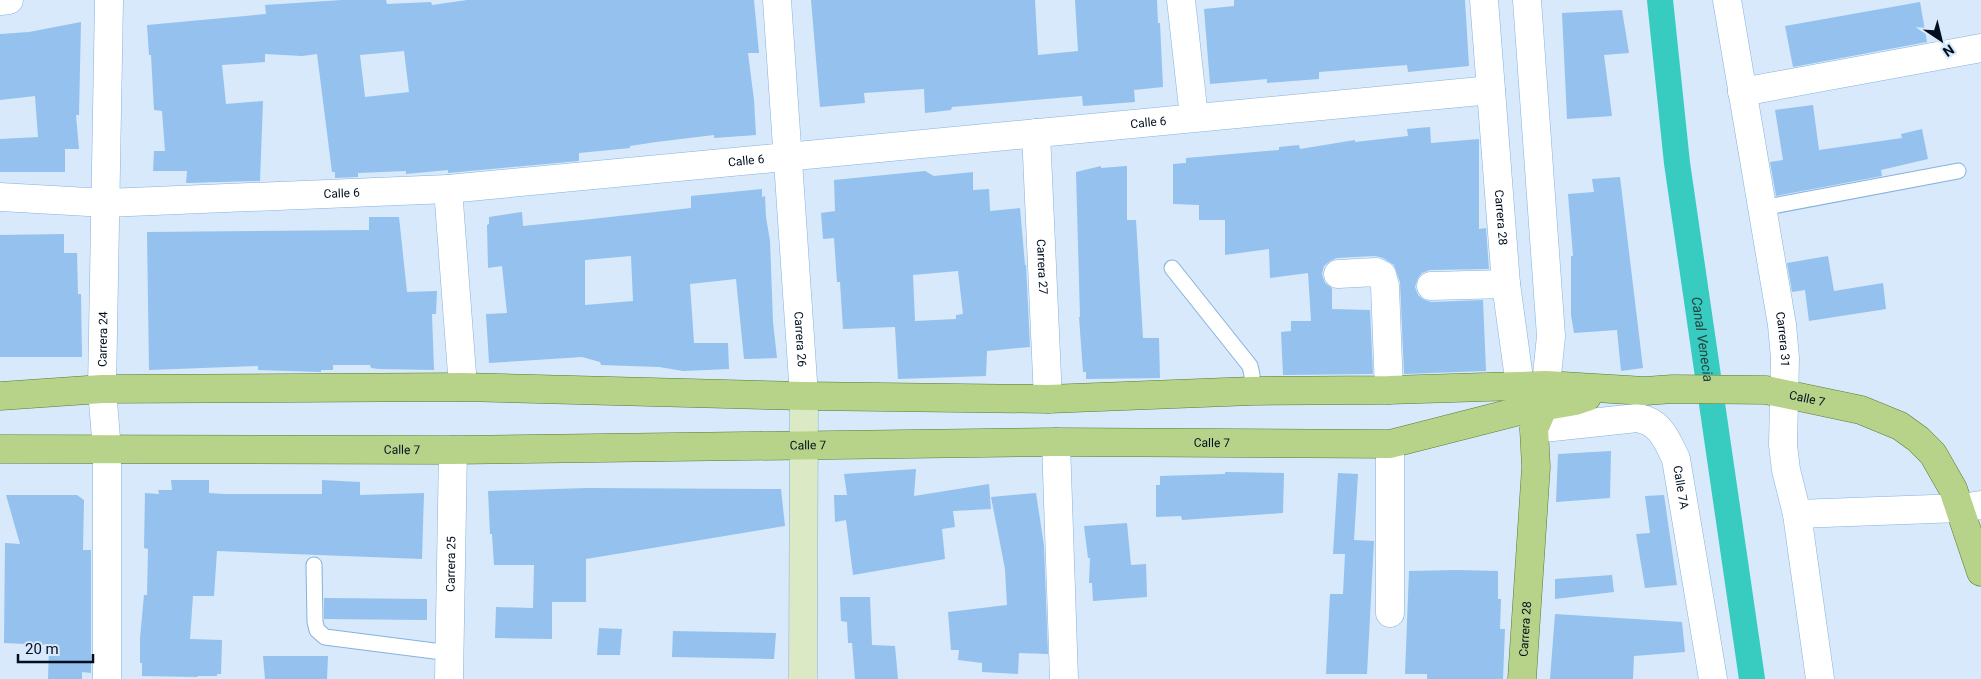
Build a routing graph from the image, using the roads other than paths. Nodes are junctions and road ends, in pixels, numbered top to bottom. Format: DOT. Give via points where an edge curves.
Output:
graph roads {
  1 [pos="8,0"];
  2 [pos="109,0"];
  3 [pos="777,0"];
  4 [pos="1181,0"];
  5 [pos="1484,0"];
  6 [pos="1527,0"];
  7 [pos="1727,0"];
  8 [pos="0,1"];
  9 [pos="1981,48"];
  10 [pos="1491,90"];
  11 [pos="1742,92"];
  12 [pos="1194,117"];
  13 [pos="1036,133"];
  14 [pos="789,156"];
  15 [pos="1958,171"];
  16 [pos="448,189"];
  17 [pos="0,197"];
  18 [pos="106,203"];
  19 [pos="1762,208"];
  20 [pos="1172,268"];
  21 [pos="1338,274"];
  22 [pos="1506,284"];
  23 [pos="1431,286"];
  24 [pos="462,387"];
  25 [pos="102,390"];
  26 [pos="1389,390"];
  27 [pos="1252,391"];
  28 [pos="1645,391"];
  29 [pos="1775,392"];
  30 [pos="0,396"];
  31 [pos="804,396"];
  32 [pos="1048,399"];
  33 [pos="1534,403"];
  34 [pos="1645,419"];
  35 [pos="1056,442"];
  36 [pos="1390,444"];
  37 [pos="805,446"];
  38 [pos="0,449"];
  39 [pos="453,450"];
  40 [pos="107,451"];
  41 [pos="1970,506"];
  42 [pos="1797,514"];
  43 [pos="314,565"];
  44 [pos="1981,572"];
  45 [pos="1390,613"];
  46 [pos="449,666"];
  47 [pos="107,679"];
  48 [pos="802,679"];
  49 [pos="1064,679"];
  50 [pos="1522,679"];
  51 [pos="1713,679"];
  52 [pos="1820,679"];
  1 -- 8 [label="street"];
  2 -- 18 [label="street, Carrera 24"];
  3 -- 14 [label="street, Carrera 26"];
  4 -- 12 [label="street"];
  5 -- 10 [label="street, Carrera 28"];
  6 -- 33 [label="street, Carrera 28" via="1551,336"];
  7 -- 11 [label="street, Carrera 31"];
  9 -- 11 [label="street"];
  10 -- 12 [label="street, Calle 6"];
  10 -- 22 [label="street, Carrera 28"];
  11 -- 19 [label="street, Carrera 31"];
  12 -- 13 [label="street, Calle 6"];
  13 -- 14 [label="street, Calle 6"];
  13 -- 32 [label="street, Carrera 27"];
  14 -- 16 [label="street, Calle 6"];
  14 -- 31 [label="street, Carrera 26"];
  15 -- 19 [label="lane"];
  16 -- 18 [label="street, Calle 6"];
  16 -- 24 [label="street"];
  17 -- 18 [label="street, Calle 6"];
  18 -- 25 [label="street, Carrera 24"];
  19 -- 29 [label="street, Carrera 31" via="1785,358"];
  20 -- 27 [label="lane" via="1250,366"];
  21 -- 26 [label="street" via="1376,272 1382,275"];
  22 -- 23 [label="street"];
  22 -- 33 [label="street, Carrera 28"];
  24 -- 25 [label="main road, Calle 7"];
  24 -- 31 [label="main road, Calle 7"];
  25 -- 30 [label="main road, Calle 7"];
  25 -- 40 [label="street, Carrera 24"];
  26 -- 27 [label="main road, Calle 7"];
  26 -- 33 [label="main road, Calle 7"];
  27 -- 32 [label="main road, Calle 7"];
  28 -- 29 [label="main road, Calle 7"];
  28 -- 33 [label="main road, Calle 7" via="1607,390"];
  28 -- 34 [label="street"];
  29 -- 41 [label="main road, Calle 7" via="1861,410 1900,426 1933,454 1953,488"];
  29 -- 42 [label="street, Carrera 31" via="1786,470"];
  31 -- 32 [label="main road, Calle 7"];
  31 -- 37 [label="street, Carrera 26"];
  33 -- 34 [label="street"];
  33 -- 36 [label="main road, Calle 7"];
  33 -- 50 [label="main road, Carrera 28" via="1536,467"];
  34 -- 51 [label="street, Calle 7A" via="1665,435 1676,459"];
  35 -- 36 [label="main road, Calle 7"];
  35 -- 37 [label="main road, Calle 7"];
  35 -- 49 [label="street"];
  36 -- 45 [label="street"];
  37 -- 39 [label="main road, Calle 7"];
  37 -- 48 [label="street, Carrera 26"];
  38 -- 40 [label="main road, Calle 7"];
  39 -- 40 [label="main road, Calle 7"];
  39 -- 46 [label="street, Carrera 25"];
  40 -- 47 [label="street, Carrera 24"];
  41 -- 42 [label="street"];
  41 -- 44 [label="main road, Calle 7"];
  42 -- 52 [label="street, Carrera 31"];
  43 -- 46 [label="lane" via="315,622 317,630 325,637"];
}
